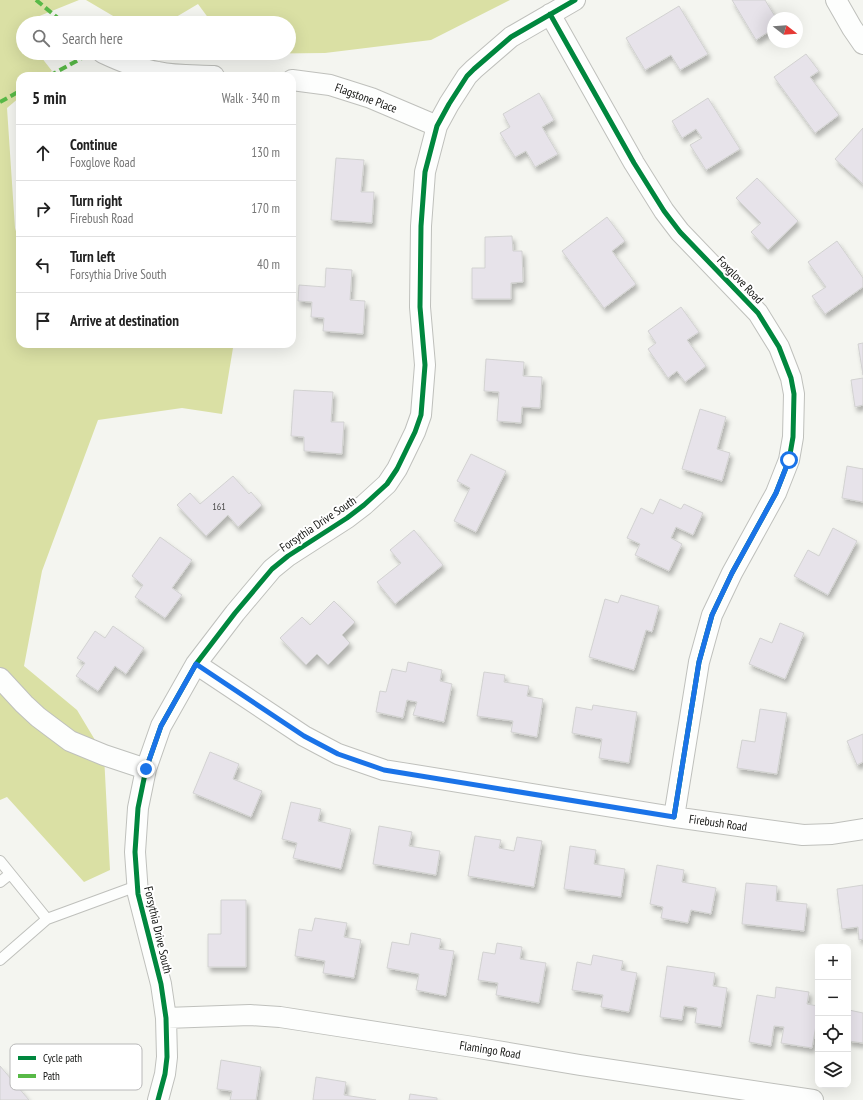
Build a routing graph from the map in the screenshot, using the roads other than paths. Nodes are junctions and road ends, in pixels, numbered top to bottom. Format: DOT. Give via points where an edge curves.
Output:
graph roads {
  1 [pos="575,0"];
  2 [pos="836,0"];
  3 [pos="550,14"];
  4 [pos="863,44"];
  5 [pos="120,60"];
  6 [pos="157,72"];
  7 [pos="296,81"];
  8 [pos="437,126"];
  9 [pos="196,664"];
  10 [pos="0,678"];
  11 [pos="146,769"];
  12 [pos="674,817"];
  13 [pos="863,829"];
  14 [pos="0,861"];
  15 [pos="10,874"];
  16 [pos="0,882"];
  17 [pos="137,886"];
  18 [pos="47,919"];
  19 [pos="0,960"];
  20 [pos="166,1018"];
  21 [pos="158,1100"];
  22 [pos="813,1100"];
  1 -- 3 [label="street, Forsythia Drive South"];
  2 -- 4 [label="street"];
  3 -- 8 [label="street, Forsythia Drive South" via="511,37 474,69 467,76"];
  3 -- 12 [label="street, Foxglove Road" via="664,211 680,232 758,313 779,346 794,394 794,437 789,460 776,493 712,615 706,635 699,662"];
  5 -- 6 [label="street"];
  7 -- 8 [label="street, Flagstone Place" via="330,85 371,98"];
  8 -- 9 [label="street, Forsythia Drive South" via="425,172 421,226 420,307 425,365 420,415 415,432 397,469 386,484 364,505 288,556 272,570 234,613"];
  9 -- 11 [label="street, Forsythia Drive South" via="161,726"];
  9 -- 12 [label="street, Firebush Road" via="304,736 338,754 384,770"];
  10 -- 11 [label="street" via="38,717 70,741"];
  11 -- 17 [label="street, Forsythia Drive South" via="138,808 135,852"];
  12 -- 13 [label="street, Firebush Road" via="803,835"];
  14 -- 15 [label="lane"];
  15 -- 16 [label="lane"];
  15 -- 18 [label="lane"];
  17 -- 18 [label="lane"];
  17 -- 20 [label="street, Forsythia Drive South" via="161,984"];
  18 -- 19 [label="lane"];
  20 -- 21 [label="street, Forsythia Drive South" via="167,1058"];
  20 -- 22 [label="street, Flamingo Road" via="250,1015 280,1017"];
}
